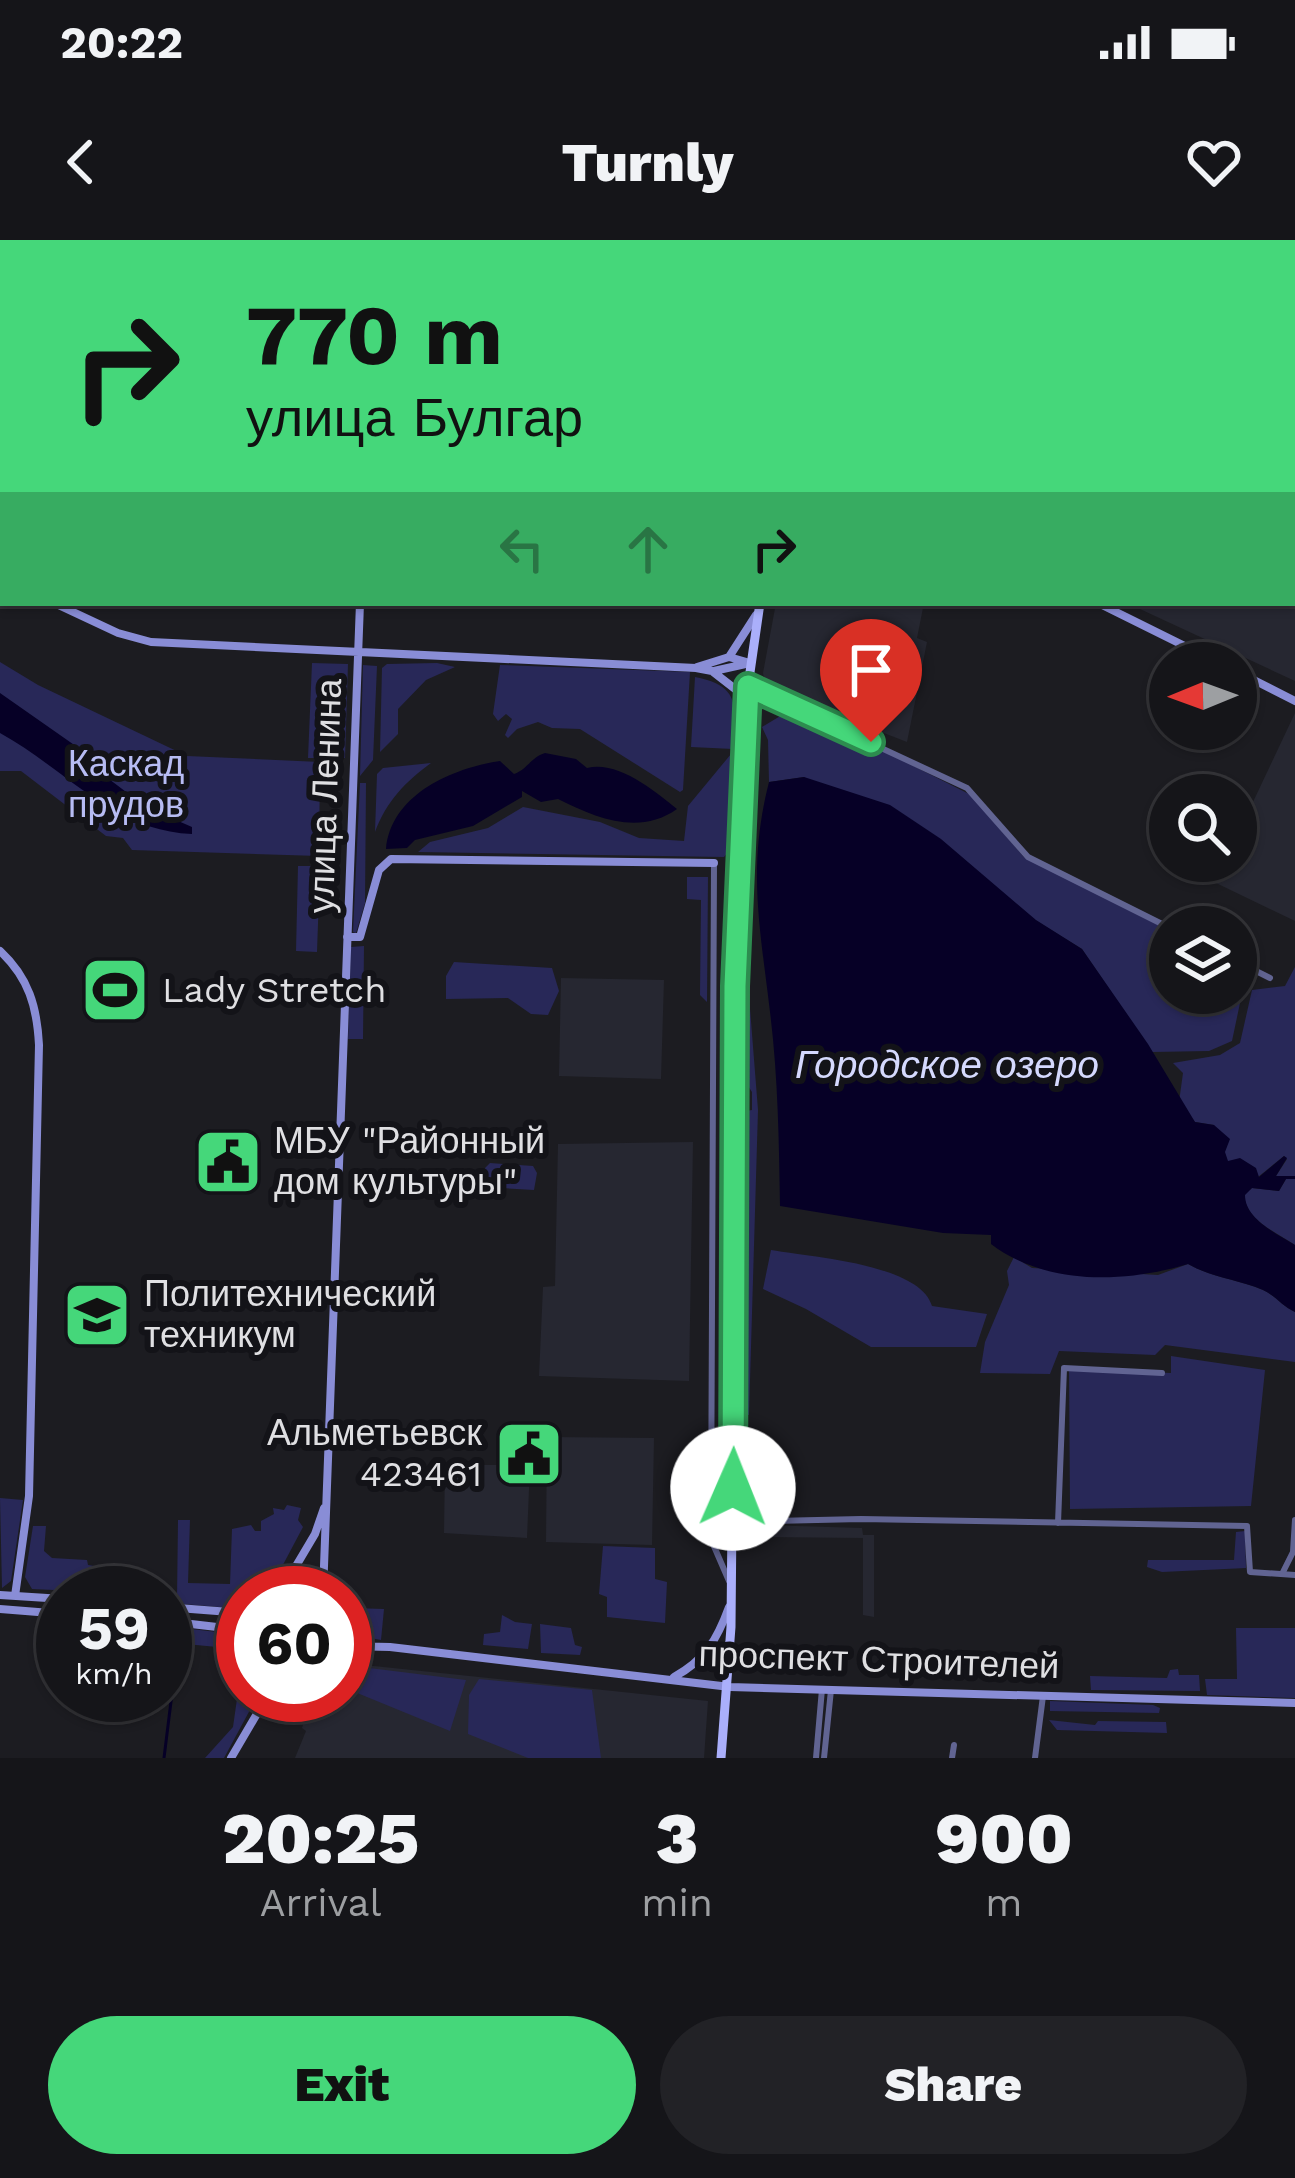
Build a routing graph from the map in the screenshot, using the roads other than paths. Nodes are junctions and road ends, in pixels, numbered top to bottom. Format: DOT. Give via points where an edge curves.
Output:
graph roads {
  1 [pos="60,606"];
  2 [pos="360,606"];
  3 [pos="760,606"];
  4 [pos="1104,606"];
  5 [pos="1177,642"];
  6 [pos="358,651"];
  7 [pos="729,657"];
  8 [pos="750,664"];
  9 [pos="696,668"];
  10 [pos="712,671"];
  11 [pos="1257,682"];
  12 [pos="748,693"];
  13 [pos="1295,701"];
  14 [pos="714,862"];
  15 [pos="1149,918"];
  16 [pos="347,938"];
  17 [pos="0,951"];
  18 [pos="1257,972"];
  19 [pos="1270,979"];
  20 [pos="1162,1373"];
  21 [pos="328,1495"];
  22 [pos="1295,1520"];
  23 [pos="732,1522"];
  24 [pos="1058,1523"];
  25 [pos="296,1566"];
  26 [pos="324,1566"];
  27 [pos="1282,1574"];
  28 [pos="1295,1575"];
  29 [pos="731,1584"];
  30 [pos="0,1595"];
  31 [pos="15,1596"];
  32 [pos="36,1597"];
  33 [pos="731,1602"];
  34 [pos="0,1609"];
  35 [pos="36,1612"];
  36 [pos="372,1642"];
  37 [pos="372,1647"];
  38 [pos="390,1647"];
  39 [pos="672,1678"];
  40 [pos="730,1688"];
  41 [pos="826,1689"];
  42 [pos="1043,1694"];
  43 [pos="1295,1702"];
  44 [pos="251,1722"];
  45 [pos="954,1745"];
  46 [pos="231,1758"];
  47 [pos="722,1758"];
  48 [pos="820,1758"];
  49 [pos="952,1758"];
  50 [pos="1035,1758"];
  1 -- 6 [label="street" via="151,641"];
  2 -- 6 [label="street, улица Ленина"];
  3 -- 7 [label="street"];
  3 -- 8 [label="main road"];
  4 -- 5 [label="street"];
  6 -- 9 [label="street"];
  6 -- 16 [label="street, улица Ленина"];
  7 -- 8 [label="street"];
  7 -- 9 [label="street"];
  8 -- 10 [label="street"];
  8 -- 12 [label="main road"];
  9 -- 10 [label="street"];
  10 -- 12 [label="street"];
  11 -- 13 [label="street"];
  12 -- 15 [label="street" via="967,788 1028,857"];
  12 -- 23 [label="main road" via="735,986"];
  14 -- 16 [label="street" via="391,860 379,870 360,937"];
  14 -- 29 [label="street" via="712,1527"];
  16 -- 21 [label="street, улица Ленина"];
  17 -- 31 [label="street" via="33,998 39,1046 29,1496"];
  18 -- 19 [label="street"];
  20 -- 24 [label="street" via="1064,1368"];
  21 -- 25 [label="street, улица Ленина"];
  21 -- 26 [label="street, улица Ленина"];
  22 -- 27 [label="street"];
  23 -- 24 [label="street"];
  23 -- 29 [label="main road"];
  24 -- 27 [label="street" via="1247,1526 1250,1572"];
  27 -- 28 [label="street"];
  29 -- 33 [label="main road"];
  30 -- 31 [label="street"];
  31 -- 32 [label="street"];
  33 -- 39 [label="street" via="702,1660"];
  33 -- 40 [label="main road"];
  34 -- 35 [label="street"];
  36 -- 38 [label="street, проспект Строителей"];
  37 -- 38 [label="street, проспект Строителей"];
  38 -- 39 [label="street, проспект Строителей"];
  39 -- 40 [label="street, проспект Строителей"];
  40 -- 41 [label="street, проспект Строителей"];
  40 -- 47 [label="main road"];
  41 -- 42 [label="street, проспект Строителей"];
  41 -- 48 [label="street"];
  42 -- 43 [label="street, проспект Строителей"];
  42 -- 50 [label="street"];
  44 -- 46 [label="street"];
  45 -- 49 [label="street"];
}
